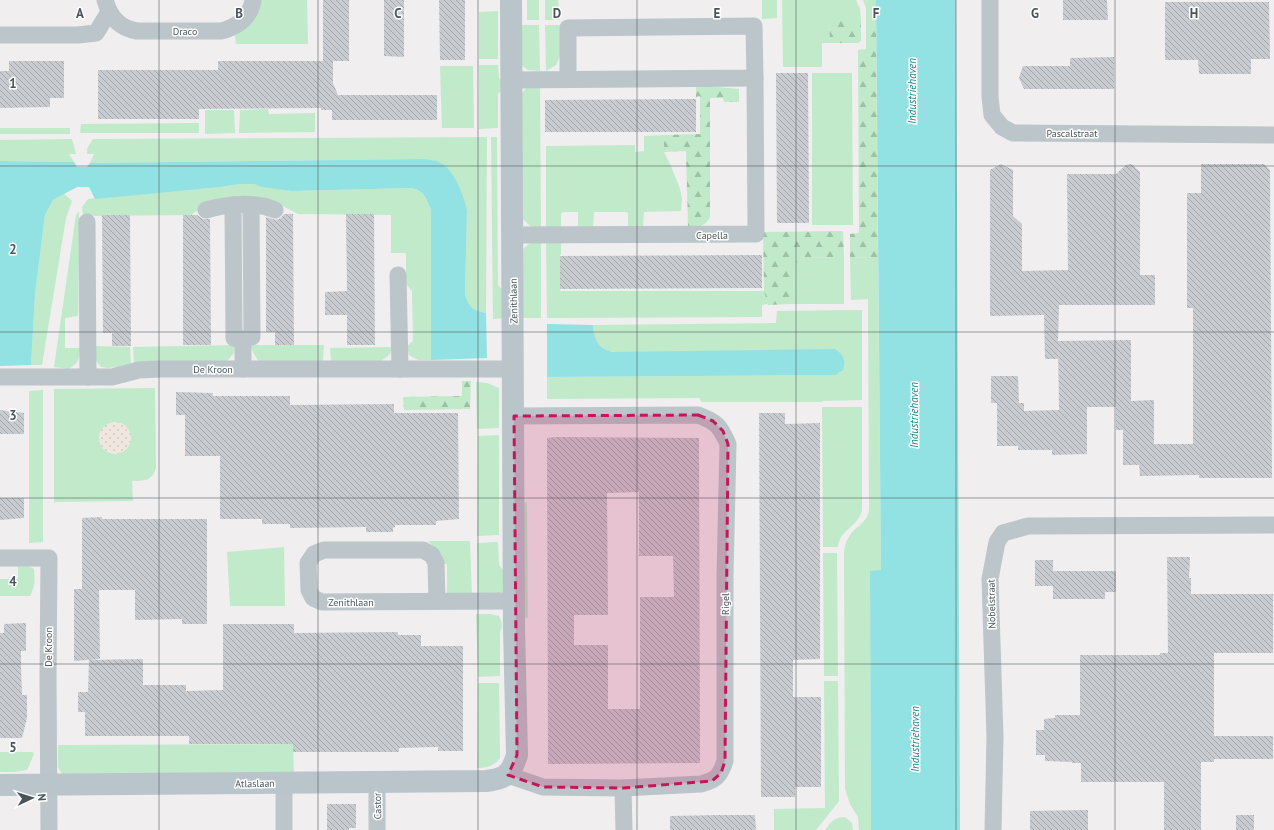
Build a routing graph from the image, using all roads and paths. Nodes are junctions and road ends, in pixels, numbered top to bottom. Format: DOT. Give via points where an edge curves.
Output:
graph roads {
  1 [pos="253,0"];
  2 [pos="511,0"];
  3 [pos="990,0"];
  4 [pos="107,6"];
  5 [pos="0,35"];
  6 [pos="755,78"];
  7 [pos="568,79"];
  8 [pos="512,80"];
  9 [pos="1274,135"];
  10 [pos="233,205"];
  11 [pos="251,205"];
  12 [pos="206,210"];
  13 [pos="275,210"];
  14 [pos="87,222"];
  15 [pos="513,235"];
  16 [pos="398,275"];
  17 [pos="243,338"];
  18 [pos="243,369"];
  19 [pos="400,369"];
  20 [pos="514,369"];
  21 [pos="0,377"];
  22 [pos="88,377"];
  23 [pos="514,416"];
  24 [pos="1274,525"];
  25 [pos="0,558"];
  26 [pos="437,601"];
  27 [pos="514,601"];
  28 [pos="508,775"];
  29 [pos="377,782"];
  30 [pos="284,783"];
  31 [pos="0,785"];
  32 [pos="48,785"];
  33 [pos="623,788"];
  34 [pos="49,830"];
  35 [pos="284,830"];
  36 [pos="377,830"];
  37 [pos="624,830"];
  38 [pos="993,830"];
  1 -- 4 [label="street, Draco" via="242,21 233,28 221,31 127,29 118,23"];
  2 -- 8 [label="street, Zenithlaan"];
  3 -- 9 [label="street, Pascalstraat" via="992,115 1002,127 1013,133"];
  4 -- 5 [label="street, Draco" via="96,33"];
  6 -- 7 [label="street"];
  6 -- 7 [label="street, Capella" via="754,26 568,28"];
  6 -- 15 [label="street, Capella" via="756,234"];
  7 -- 8 [label="street"];
  8 -- 15 [label="street, Zenithlaan"];
  10 -- 11 [label="street"];
  10 -- 12 [label="street"];
  10 -- 17 [label="street" via="234,338"];
  11 -- 13 [label="street"];
  11 -- 17 [label="street" via="252,338"];
  14 -- 22 [label="street"];
  15 -- 20 [label="street, Zenithlaan"];
  16 -- 19 [label="street"];
  17 -- 18 [label="street, De Kroon"];
  18 -- 19 [label="street, De Kroon"];
  18 -- 22 [label="street, De Kroon" via="139,370 112,377"];
  19 -- 20 [label="street, De Kroon"];
  20 -- 23 [label="street, Zenithlaan"];
  21 -- 22 [label="street, De Kroon"];
  23 -- 27 [label="street, Zenithlaan"];
  23 -- 33 [label="street, Rigel" via="698,415 713,421 723,431 728,444 725,761 721,773 712,782"];
  24 -- 38 [label="street, Nobelstraat" via="1028,526 1003,533 997,542 990,579 995,737"];
  25 -- 32 [label="street, De Kroon" via="49,558"];
  26 -- 26 [label="street, Zenithlaan" via="436,563 432,555 423,550 324,550 314,554 308,563 309,590 313,598 322,602"];
  26 -- 27 [label="street, Zenithlaan"];
  27 -- 28 [label="street, Zenithlaan" via="517,755"];
  28 -- 29 [label="street, Atlaslaan" via="498,780 486,781"];
  28 -- 33 [label="street, Rigel" via="543,787"];
  29 -- 30 [label="street, Atlaslaan"];
  29 -- 36 [label="street, Castor"];
  30 -- 32 [label="street, Atlaslaan"];
  30 -- 35 [label="street"];
  31 -- 32 [label="street, Atlaslaan"];
  32 -- 34 [label="street"];
  33 -- 37 [label="street"];
}
